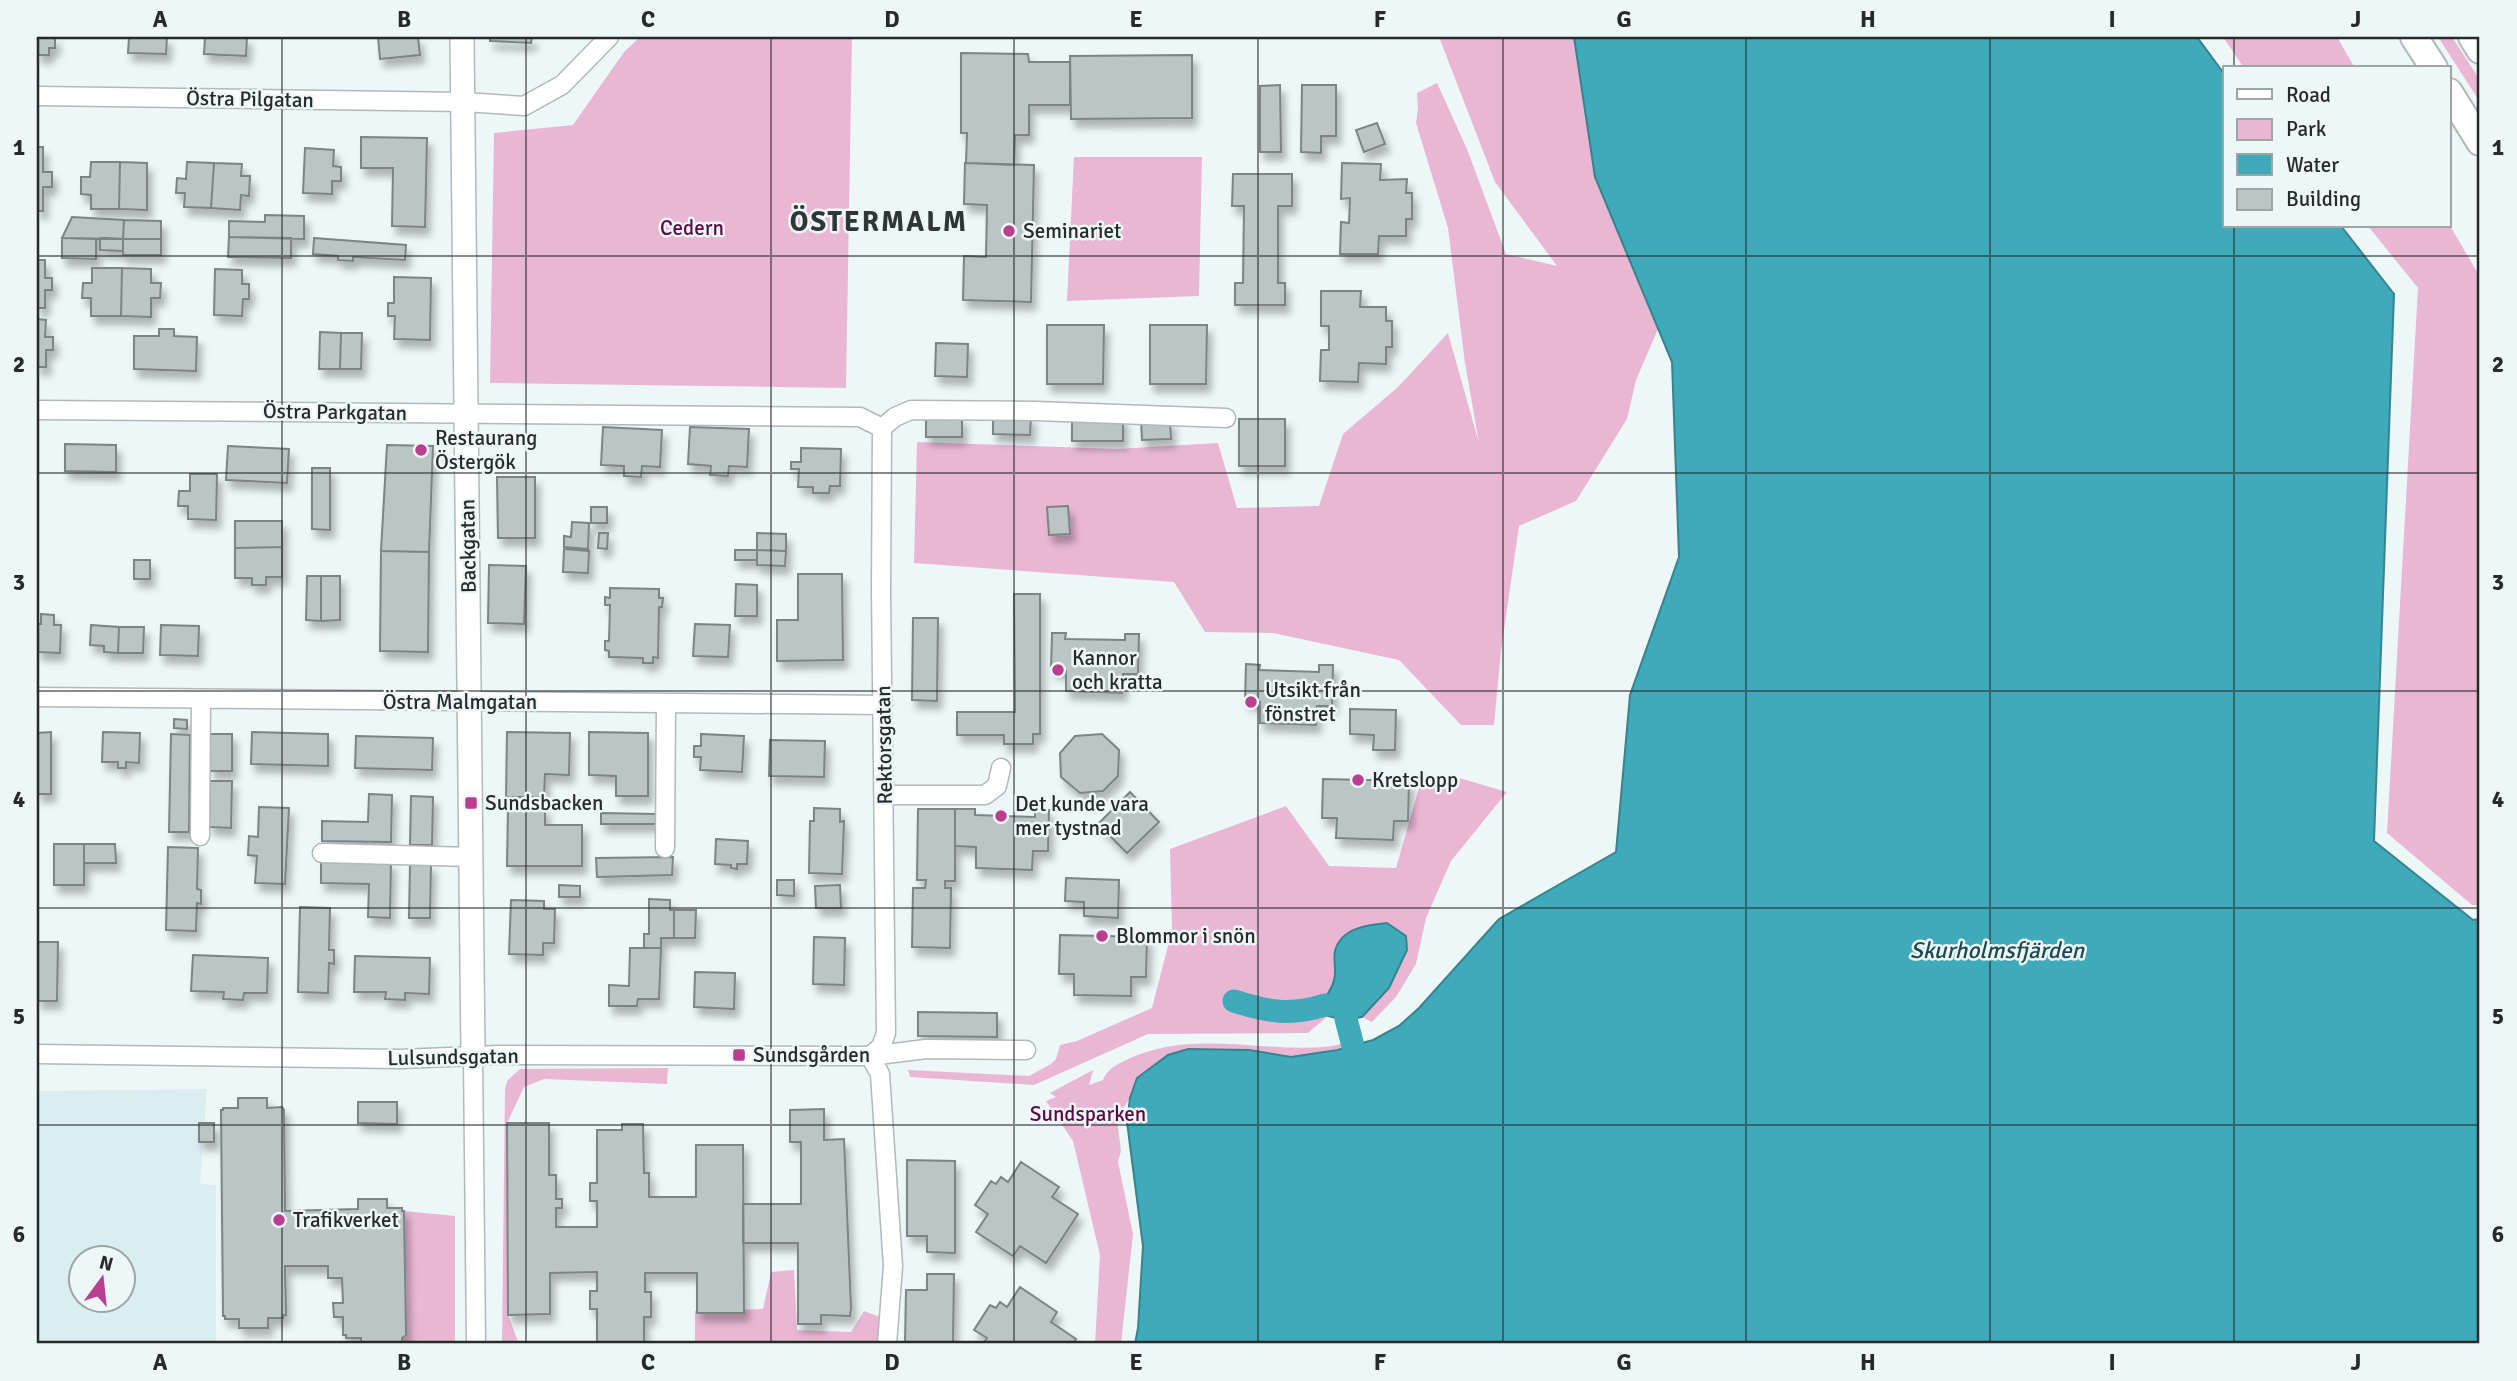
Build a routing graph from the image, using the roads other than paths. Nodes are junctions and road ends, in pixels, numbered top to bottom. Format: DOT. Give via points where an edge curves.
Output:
graph roads {
  1 [pos="462,37"];
  2 [pos="609,37"];
  3 [pos="2414,37"];
  4 [pos="2472,37"];
  5 [pos="2480,50"];
  6 [pos="2433,66"];
  7 [pos="2450,94"];
  8 [pos="37,96"];
  9 [pos="464,103"];
  10 [pos="2480,142"];
  11 [pos="37,410"];
  12 [pos="467,414"];
  13 [pos="1226,418"];
  14 [pos="882,428"];
  15 [pos="37,697"];
  16 [pos="201,699"];
  17 [pos="471,701"];
  18 [pos="666,704"];
  19 [pos="883,705"];
  20 [pos="1001,768"];
  21 [pos="885,795"];
  22 [pos="200,836"];
  23 [pos="665,848"];
  24 [pos="322,853"];
  25 [pos="471,857"];
  26 [pos="1026,1050"];
  27 [pos="37,1054"];
  28 [pos="473,1056"];
  29 [pos="870,1056"];
  30 [pos="477,1344"];
  31 [pos="887,1344"];
  1 -- 9 [label="street, Backgatan"];
  2 -- 9 [label="street, Östra Pilgatan" via="562,85 524,106"];
  3 -- 6 [label="main road"];
  4 -- 5 [label="main road"];
  7 -- 10 [label="main road"];
  8 -- 9 [label="street, Östra Pilgatan"];
  9 -- 12 [label="street, Backgatan"];
  11 -- 12 [label="street, Östra Parkgatan"];
  12 -- 14 [label="street, Östra Parkgatan" via="860,417"];
  12 -- 17 [label="street, Backgatan"];
  13 -- 14 [label="street" via="911,410"];
  14 -- 19 [label="street, Rektorsgatan"];
  15 -- 16 [label="street, Östra Malmgatan"];
  16 -- 17 [label="street, Östra Malmgatan"];
  16 -- 22 [label="street"];
  17 -- 18 [label="street, Östra Malmgatan"];
  17 -- 25 [label="street, Backgatan"];
  18 -- 19 [label="street, Östra Malmgatan"];
  18 -- 23 [label="street"];
  19 -- 21 [label="street, Rektorsgatan"];
  20 -- 21 [label="street" via="997,786 985,795"];
  21 -- 29 [label="street, Rektorsgatan" via="886,1033 881,1048"];
  24 -- 25 [label="street"];
  25 -- 28 [label="street, Backgatan"];
  26 -- 29 [label="street, Lulsundsgatan" via="926,1049"];
  27 -- 28 [label="street, Lulsundsgatan"];
  28 -- 29 [label="street, Lulsundsgatan"];
  28 -- 30 [label="street"];
  29 -- 31 [label="street" via="880,1074 893,1266"];
}
